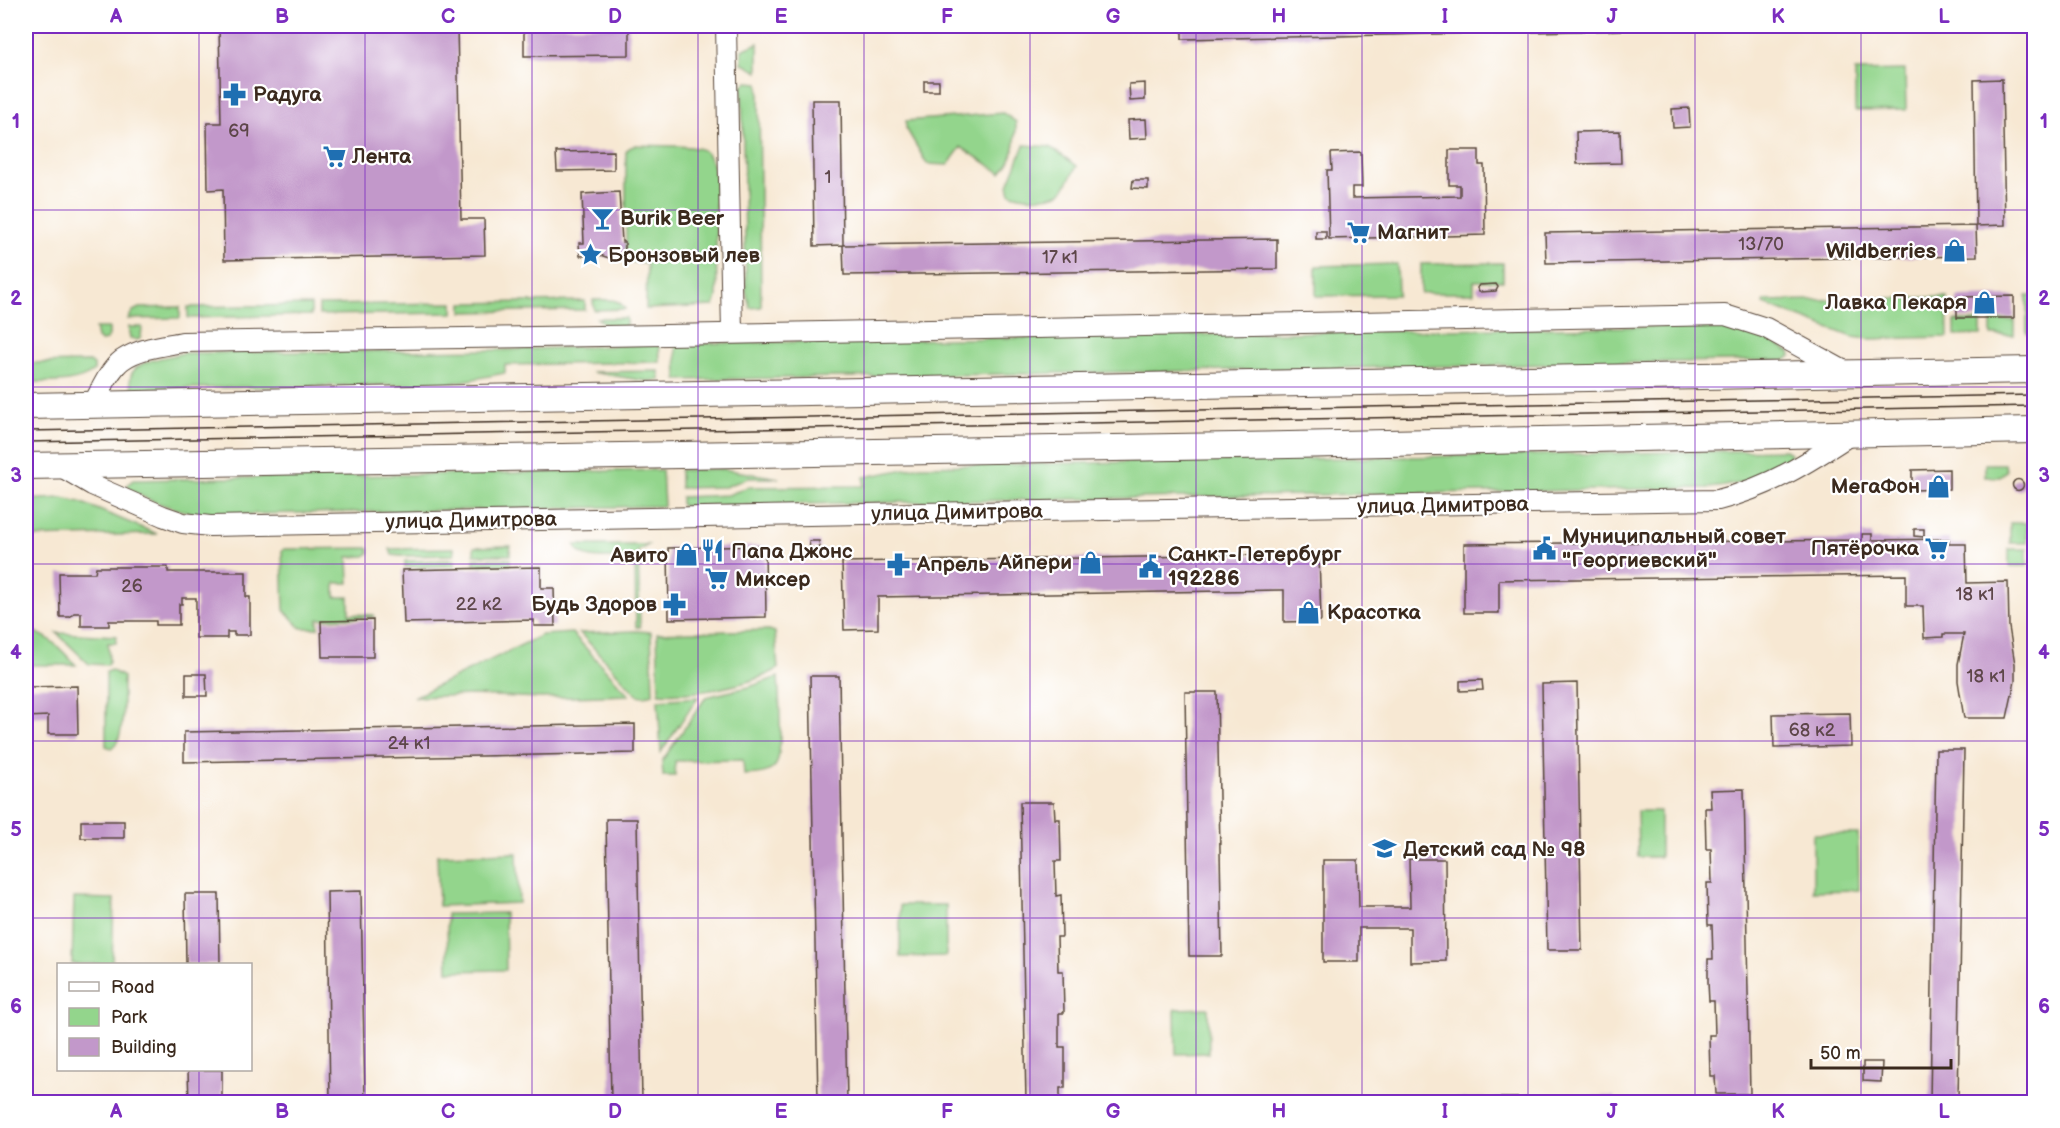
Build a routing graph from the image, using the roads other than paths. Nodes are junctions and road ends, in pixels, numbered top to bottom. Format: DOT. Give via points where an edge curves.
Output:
graph roads {
  1 [pos="726,26"];
  2 [pos="732,333"];
  3 [pos="2034,370"];
  4 [pos="1850,374"];
  5 [pos="93,404"];
  6 [pos="26,406"];
  7 [pos="2034,430"];
  8 [pos="1853,433"];
  9 [pos="58,465"];
  10 [pos="26,466"];
  1 -- 2 [label="street"];
  2 -- 4 [label="street" via="1725,315 1766,328"];
  2 -- 5 [label="street" via="182,342 121,361"];
  3 -- 4 [label="street"];
  4 -- 5 [label="street"];
  5 -- 6 [label="street"];
  7 -- 8 [label="street"];
  8 -- 9 [label="street"];
  8 -- 9 [label="street, улица Димитрова" via="1799,468 1746,493 1718,500 210,526 163,516 92,485"];
  9 -- 10 [label="street"];
}
